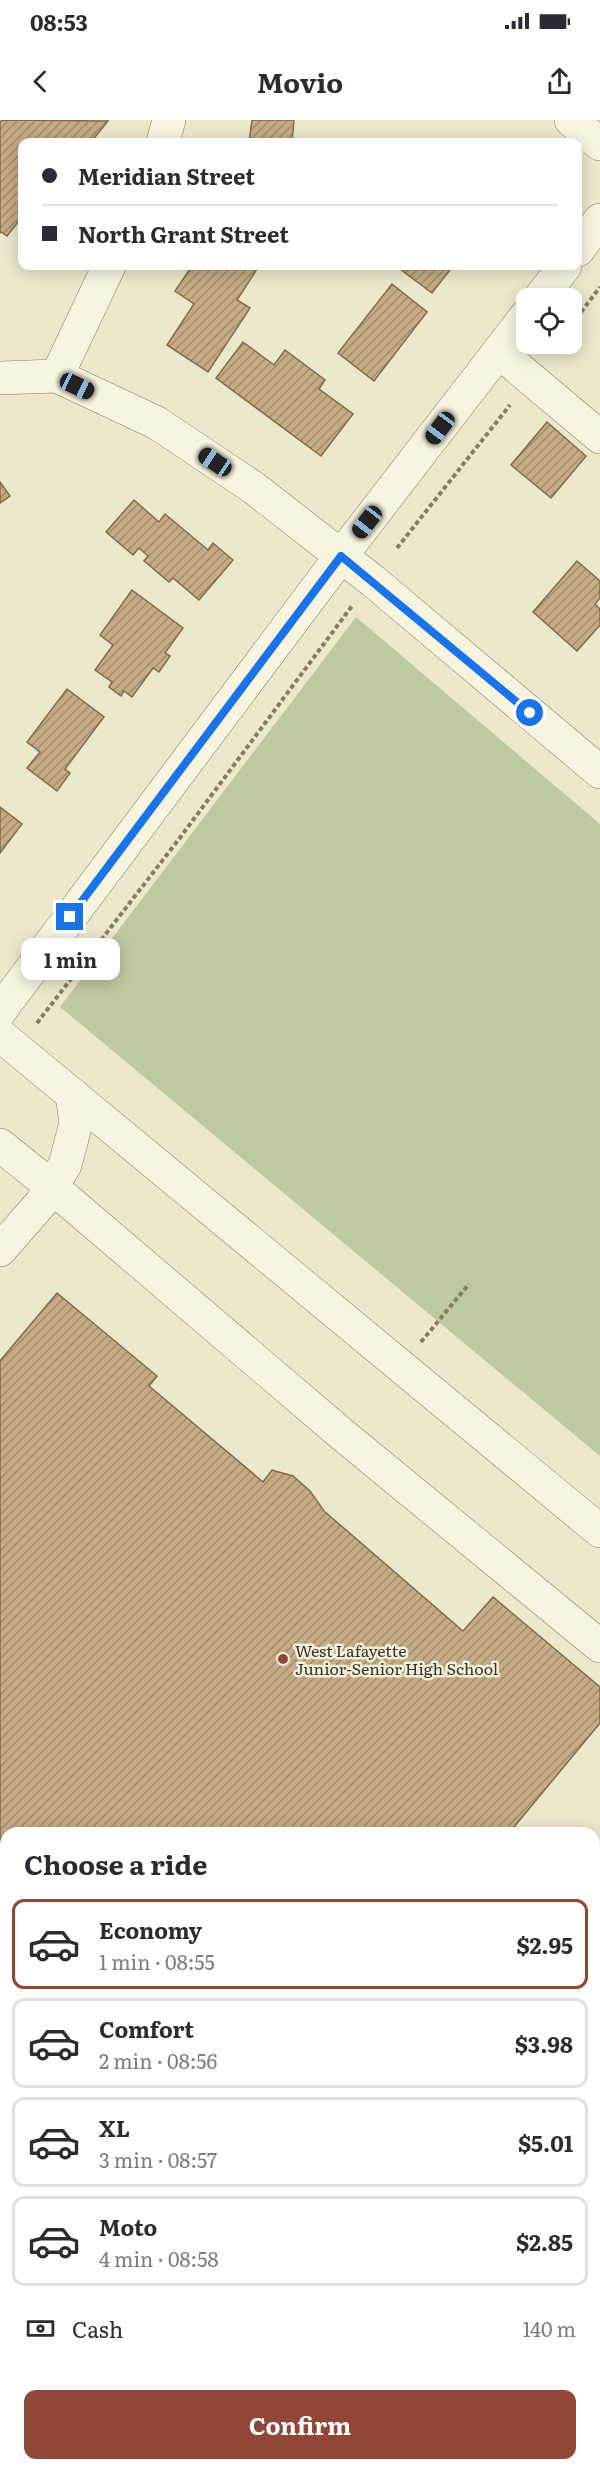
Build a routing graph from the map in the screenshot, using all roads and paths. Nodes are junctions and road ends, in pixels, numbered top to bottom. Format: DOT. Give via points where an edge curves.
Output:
graph roads {
  1 [pos="169,120"];
  2 [pos="571,120"];
  3 [pos="164,138"];
  4 [pos="600,144"];
  5 [pos="600,220"];
  6 [pos="582,245"];
  7 [pos="108,270"];
  8 [pos="562,270"];
  9 [pos="600,287"];
  10 [pos="548,288"];
  11 [pos="582,311"];
  12 [pos="516,329"];
  13 [pos="499,352"];
  14 [pos="549,354"];
  15 [pos="57,376"];
  16 [pos="0,378"];
  17 [pos="530,378"];
  18 [pos="600,437"];
  19 [pos="397,548"];
  20 [pos="341,556"];
  21 [pos="352,606"];
  22 [pos="600,772"];
  23 [pos="0,1011"];
  24 [pos="36,1024"];
  25 [pos="0,1035"];
  26 [pos="72,1094"];
  27 [pos="0,1145"];
  28 [pos="52,1186"];
  29 [pos="0,1250"];
  30 [pos="469,1284"];
  31 [pos="415,1350"];
  32 [pos="600,1531"];
  33 [pos="600,1646"];
  1 -- 3 [label="street"];
  2 -- 4 [label="street"];
  5 -- 6 [label="street"];
  7 -- 15 [label="street"];
  8 -- 10 [label="street"];
  9 -- 11 [label="path"];
  12 -- 13 [label="street"];
  13 -- 17 [label="street"];
  13 -- 20 [label="street"];
  14 -- 17 [label="path"];
  15 -- 16 [label="street"];
  15 -- 20 [label="street" via="157,423 254,488"];
  17 -- 18 [label="street"];
  17 -- 19 [label="path"];
  20 -- 22 [label="street"];
  20 -- 23 [label="street"];
  21 -- 24 [label="path"];
  25 -- 26 [label="street"];
  26 -- 28 [label="street" via="76,1122 65,1165"];
  26 -- 32 [label="street"];
  27 -- 28 [label="street"];
  28 -- 29 [label="street"];
  28 -- 33 [label="street" via="335,1429"];
  30 -- 31 [label="path"];
}
